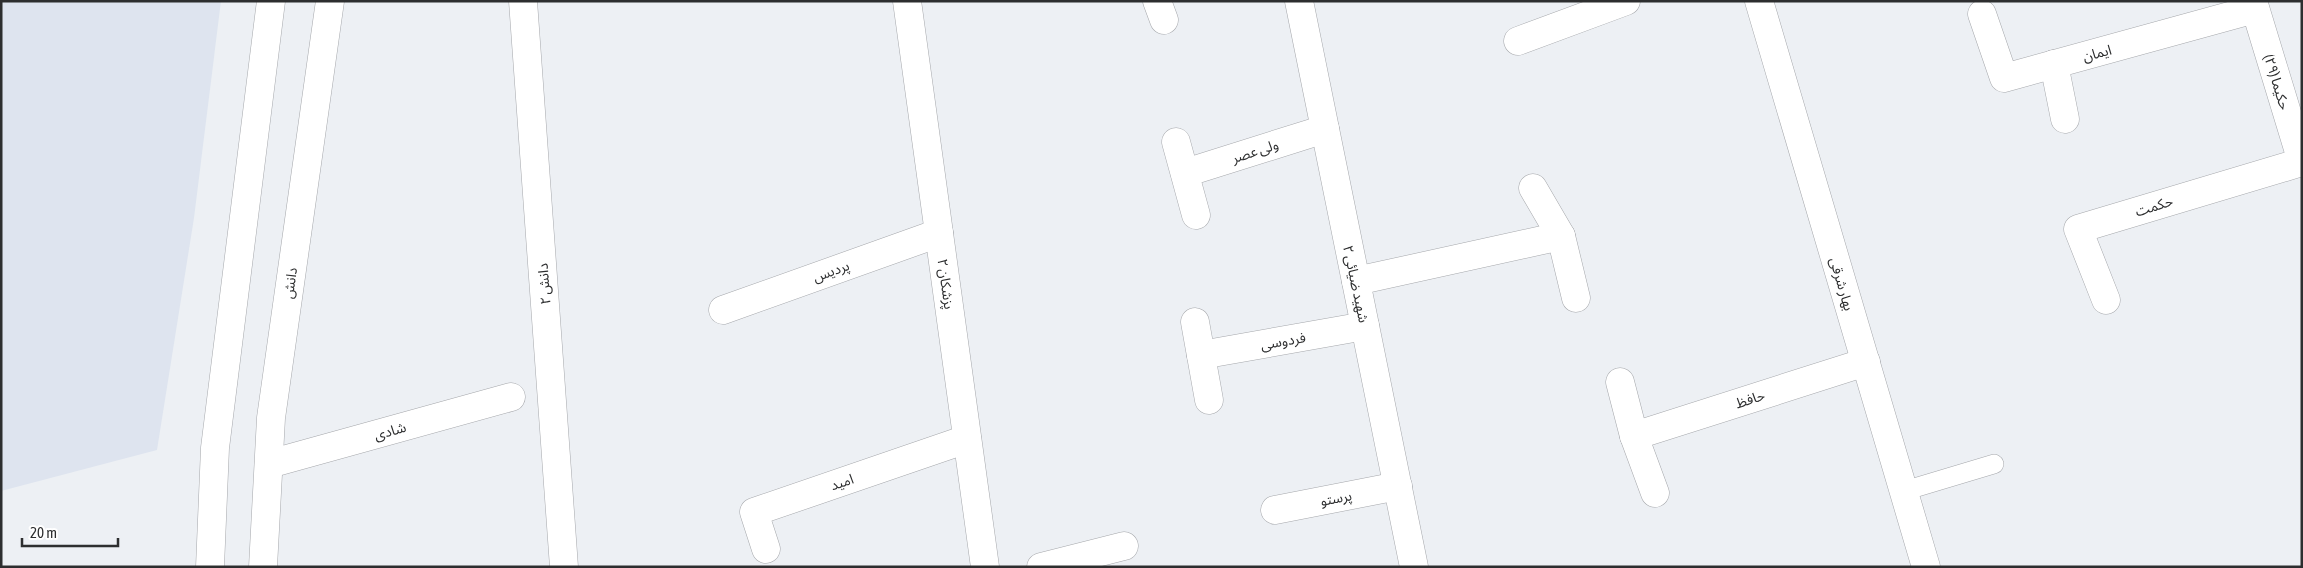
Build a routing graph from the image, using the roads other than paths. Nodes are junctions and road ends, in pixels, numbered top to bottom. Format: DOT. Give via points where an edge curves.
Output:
graph roads {
  1 [pos="271,1"];
  2 [pos="330,1"];
  3 [pos="523,1"];
  4 [pos="907,1"];
  5 [pos="1298,1"];
  6 [pos="1626,1"];
  7 [pos="1759,1"];
  8 [pos="2254,5"];
  9 [pos="1982,14"];
  10 [pos="1518,41"];
  11 [pos="2054,64"];
  12 [pos="2292,97"];
  13 [pos="2065,119"];
  14 [pos="1325,129"];
  15 [pos="1176,142"];
  16 [pos="2302,162"];
  17 [pos="1185,173"];
  18 [pos="1533,188"];
  19 [pos="1196,215"];
  20 [pos="939,233"];
  21 [pos="1561,236"];
  22 [pos="1356,281"];
  23 [pos="1576,298"];
  24 [pos="2106,300"];
  25 [pos="723,310"];
  26 [pos="1195,322"];
  27 [pos="1365,326"];
  28 [pos="1201,355"];
  29 [pos="1866,362"];
  30 [pos="1620,382"];
  31 [pos="510,397"];
  32 [pos="1209,400"];
  33 [pos="1634,436"];
  34 [pos="967,439"];
  35 [pos="269,464"];
  36 [pos="1994,464"];
  37 [pos="1398,486"];
  38 [pos="1904,491"];
  39 [pos="1656,493"];
  40 [pos="1275,510"];
  41 [pos="1124,546"];
  42 [pos="766,549"];
  43 [pos="210,567"];
  44 [pos="264,567"];
  45 [pos="564,567"];
  46 [pos="985,567"];
  47 [pos="1041,567"];
  48 [pos="1414,567"];
  49 [pos="1926,567"];
  1 -- 43 [label="street" via="215,448"];
  2 -- 35 [label="street, دانش" via="271,418"];
  3 -- 45 [label="street, دانش ۲"];
  4 -- 20 [label="street, پزشکان ۲"];
  5 -- 14 [label="street, شهید ضیائی ۲"];
  6 -- 10 [label="street"];
  7 -- 29 [label="street, بهار شرقی"];
  8 -- 11 [label="street, ایمان"];
  8 -- 12 [label="street, حکیما (۲۹)"];
  9 -- 11 [label="street, ایمان" via="2004,78"];
  11 -- 13 [label="street"];
  12 -- 16 [label="street, حکیما (۲۹)"];
  14 -- 17 [label="street, ولی عصر"];
  14 -- 22 [label="street, شهید ضیائی ۲"];
  15 -- 17 [label="street"];
  16 -- 24 [label="street, حکمت" via="2078,229"];
  17 -- 19 [label="street"];
  18 -- 21 [label="street"];
  20 -- 25 [label="street, پردیس"];
  20 -- 34 [label="street, پزشکان ۲"];
  21 -- 22 [label="street"];
  21 -- 23 [label="street"];
  22 -- 27 [label="street, شهید ضیائی ۲"];
  26 -- 28 [label="street"];
  27 -- 28 [label="street, فردوسی"];
  27 -- 37 [label="street, شهید ضیائی ۲"];
  28 -- 32 [label="street"];
  29 -- 33 [label="street, حافظ"];
  29 -- 38 [label="street, بهار شرقی"];
  30 -- 33 [label="street"];
  31 -- 35 [label="street, شادی"];
  33 -- 39 [label="street"];
  34 -- 42 [label="street, امید" via="754,512"];
  34 -- 46 [label="street, پزشکان ۲"];
  35 -- 44 [label="street, دانش"];
  36 -- 38 [label="lane"];
  37 -- 40 [label="street, پرستو"];
  37 -- 48 [label="street, شهید ضیائی ۲"];
  38 -- 49 [label="street, بهار شرقی"];
  41 -- 47 [label="street"];
}
